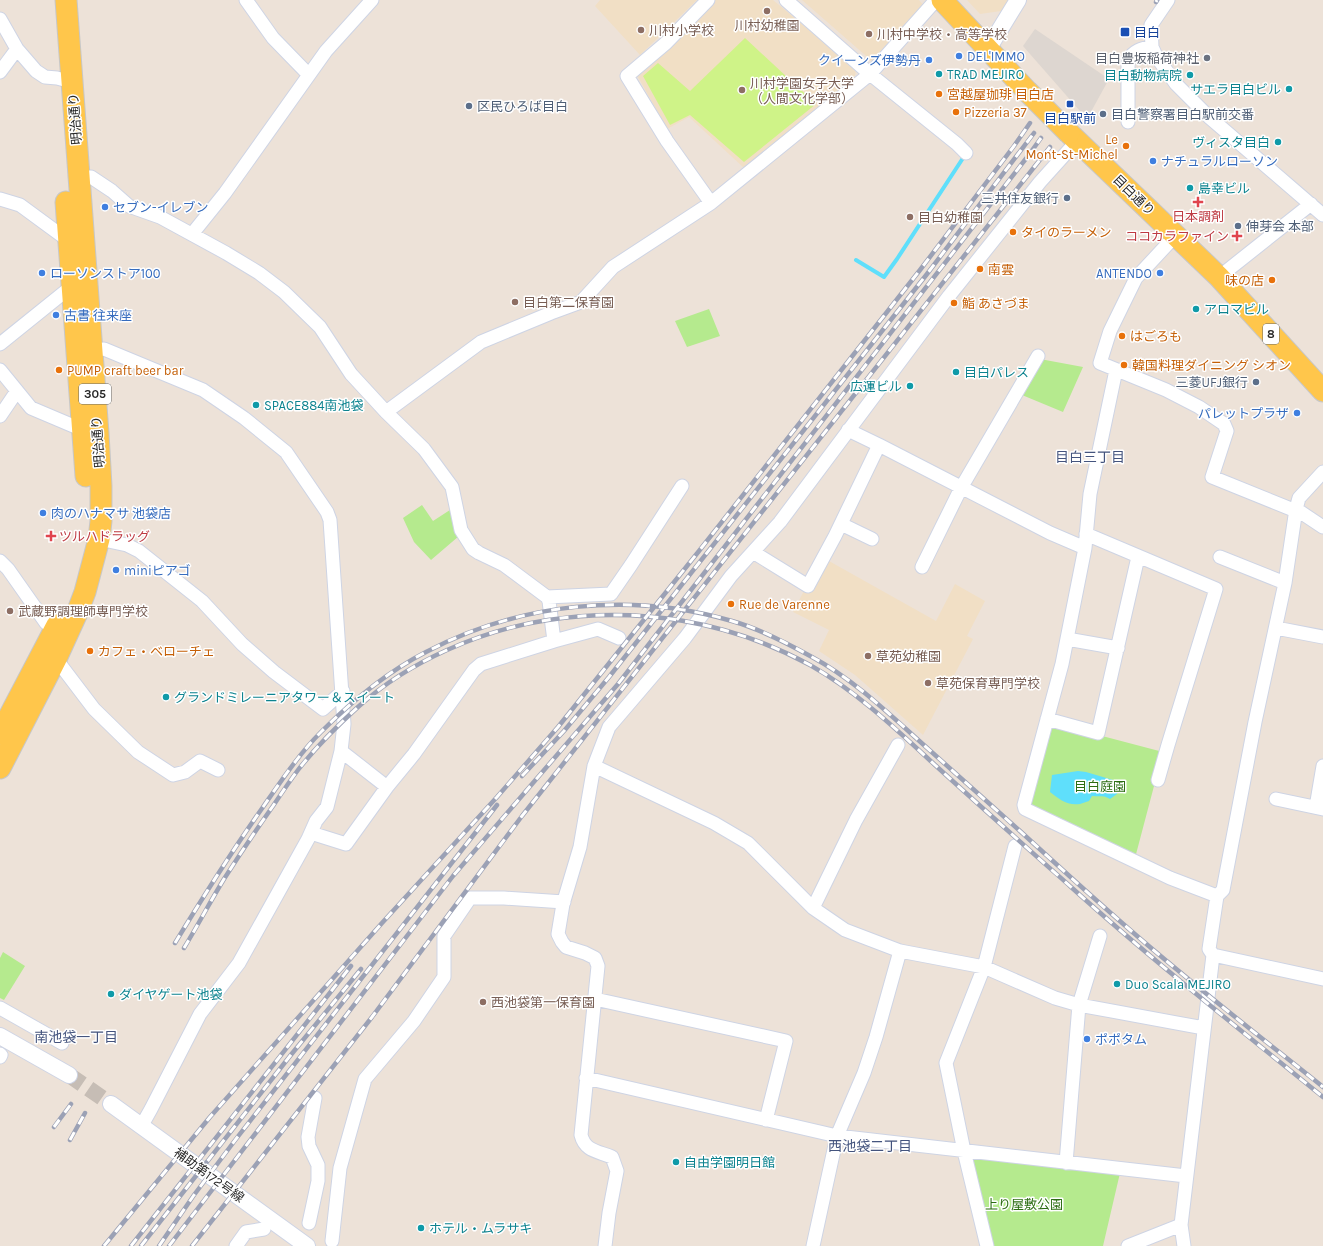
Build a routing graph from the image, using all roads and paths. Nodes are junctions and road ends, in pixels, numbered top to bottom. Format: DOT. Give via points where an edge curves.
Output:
graph roads {
  1 [pos="52,0"];
  2 [pos="66,0"];
  3 [pos="246,0"];
  4 [pos="372,0"];
  5 [pos="708,0"];
  6 [pos="786,0"];
  7 [pos="936,0"];
  8 [pos="942,0"];
  9 [pos="1018,0"];
  10 [pos="1168,0"];
  11 [pos="0,19"];
  12 [pos="17,48"];
  13 [pos="1152,48"];
  14 [pos="988,49"];
  15 [pos="0,72"];
  16 [pos="870,74"];
  17 [pos="309,75"];
  18 [pos="65,80"];
  19 [pos="1128,122"];
  20 [pos="1073,137"];
  21 [pos="966,153"];
  22 [pos="79,177"];
  23 [pos="0,199"];
  24 [pos="711,203"];
  25 [pos="1311,204"];
  26 [pos="1323,215"];
  27 [pos="192,234"];
  28 [pos="1176,235"];
  29 [pos="69,241"];
  30 [pos="1219,277"];
  31 [pos="72,286"];
  32 [pos="0,344"];
  33 [pos="84,350"];
  34 [pos="1038,356"];
  35 [pos="0,370"];
  36 [pos="1116,370"];
  37 [pos="17,391"];
  38 [pos="1323,391"];
  39 [pos="386,412"];
  40 [pos="0,416"];
  41 [pos="83,430"];
  42 [pos="848,430"];
  43 [pos="879,445"];
  44 [pos="1323,472"];
  45 [pos="682,486"];
  46 [pos="962,488"];
  47 [pos="1296,510"];
  48 [pos="841,524"];
  49 [pos="1323,527"];
  50 [pos="1086,534"];
  51 [pos="99,539"];
  52 [pos="872,539"];
  53 [pos="1085,548"];
  54 [pos="753,552"];
  55 [pos="1138,557"];
  56 [pos="1220,558"];
  57 [pos="0,560"];
  58 [pos="922,566"];
  59 [pos="1285,583"];
  60 [pos="547,597"];
  61 [pos="55,628"];
  62 [pos="1276,628"];
  63 [pos="1323,637"];
  64 [pos="618,638"];
  65 [pos="1067,639"];
  66 [pos="554,641"];
  67 [pos="1118,648"];
  68 [pos="56,659"];
  69 [pos="343,691"];
  70 [pos="1047,719"];
  71 [pos="0,734"];
  72 [pos="898,745"];
  73 [pos="341,751"];
  74 [pos="594,766"];
  75 [pos="1323,766"];
  76 [pos="0,768"];
  77 [pos="218,770"];
  78 [pos="1158,780"];
  79 [pos="387,787"];
  80 [pos="1276,799"];
  81 [pos="1319,808"];
  82 [pos="311,834"];
  83 [pos="1015,846"];
  84 [pos="1217,896"];
  85 [pos="564,902"];
  86 [pos="813,908"];
  87 [pos="1100,936"];
  88 [pos="900,951"];
  89 [pos="1213,955"];
  90 [pos="984,967"];
  91 [pos="1323,978"];
  92 [pos="595,999"];
  93 [pos="1079,1005"];
  94 [pos="0,1008"];
  95 [pos="1204,1028"];
  96 [pos="0,1036"];
  97 [pos="62,1044"];
  98 [pos="69,1075"];
  99 [pos="586,1078"];
  100 [pos="315,1098"];
  101 [pos="111,1104"];
  102 [pos="766,1120"];
  103 [pos="142,1126"];
  104 [pos="837,1136"];
  105 [pos="964,1151"];
  106 [pos="1066,1163"];
  107 [pos="1186,1176"];
  108 [pos="309,1223"];
  109 [pos="1181,1225"];
  110 [pos="264,1229"];
  111 [pos="332,1241"];
  112 [pos="236,1246"];
  113 [pos="307,1246"];
  114 [pos="605,1246"];
  115 [pos="813,1246"];
  116 [pos="987,1246"];
  117 [pos="1128,1246"];
  118 [pos="1184,1246"];
  1 -- 18 [label="main road, 明治通り / 305"];
  2 -- 18 [label="main road, 明治通り / 305"];
  3 -- 17 [label="street" via="273,38"];
  4 -- 17 [label="street" via="326,51"];
  5 -- 24 [label="street" via="666,43 627,76 667,142"];
  6 -- 16 [label="street"];
  7 -- 16 [label="street"];
  8 -- 14 [label="main road, 目白通り / 8"];
  9 -- 14 [label="street"];
  10 -- 13 [label="street" via="1151,25"];
  11 -- 12 [label="street"];
  12 -- 15 [label="street"];
  12 -- 18 [label="street" via="36,71 45,77"];
  13 -- 19 [label="street" via="1134,52 1128,60"];
  13 -- 25 [label="street" via="1176,84 1209,117"];
  14 -- 20 [label="main road, 目白通り / 8, bridge"];
  16 -- 21 [label="street"];
  16 -- 24 [label="street"];
  17 -- 27 [label="street" via="225,193"];
  18 -- 22 [label="main road, 明治通り / 305"];
  18 -- 29 [label="main road, 明治通り / 305"];
  20 -- 28 [label="main road, 目白通り / 8"];
  20 -- 42 [label="street"];
  22 -- 27 [label="street" via="91,177 129,206 160,216"];
  22 -- 33 [label="main road, 明治通り / 305"];
  23 -- 29 [label="street" via="20,204"];
  24 -- 39 [label="street" via="613,267 581,302 481,342"];
  25 -- 26 [label="street"];
  25 -- 30 [label="street"];
  27 -- 39 [label="street" via="259,273 284,292 320,327 351,374"];
  28 -- 30 [label="main road, 目白通り / 8"];
  28 -- 36 [label="street" via="1136,278 1110,331 1100,364"];
  29 -- 31 [label="main road, 明治通り / 305"];
  30 -- 38 [label="main road, 目白通り / 8"];
  31 -- 32 [label="street"];
  31 -- 33 [label="main road, 明治通り / 305"];
  33 -- 41 [label="main road, 明治通り / 305"];
  33 -- 51 [label="main road, 明治通り / 305" via="101,486"];
  33 -- 69 [label="street" via="104,349 203,390 244,418 286,452 330,520"];
  34 -- 46 [label="street"];
  35 -- 37 [label="street"];
  36 -- 47 [label="street" via="1166,390 1224,424 1227,431 1212,477"];
  36 -- 50 [label="street" via="1090,494"];
  37 -- 40 [label="street"];
  37 -- 41 [label="street" via="31,408"];
  39 -- 60 [label="street" via="424,449 452,487 461,530 473,548 504,565"];
  41 -- 61 [label="main road, 明治通り / 305" via="87,521 72,589"];
  42 -- 43 [label="street"];
  42 -- 54 [label="street" via="780,522"];
  43 -- 46 [label="street"];
  43 -- 48 [label="street"];
  44 -- 47 [label="street" via="1299,498"];
  45 -- 60 [label="street" via="610,594"];
  46 -- 53 [label="street"];
  46 -- 58 [label="street"];
  47 -- 49 [label="street"];
  47 -- 59 [label="street"];
  48 -- 52 [label="street"];
  48 -- 54 [label="street" via="808,586"];
  50 -- 53 [label="street"];
  50 -- 55 [label="street"];
  51 -- 68 [label="main road, 明治通り / 305" via="78,613"];
  51 -- 69 [label="street" via="127,545 139,551 202,601 242,644 274,672 323,709"];
  53 -- 65 [label="street"];
  54 -- 74 [label="street" via="731,576 685,638 609,727"];
  55 -- 67 [label="street"];
  55 -- 78 [label="street" via="1216,589"];
  56 -- 59 [label="street"];
  57 -- 61 [label="street" via="46,623"];
  59 -- 62 [label="street"];
  60 -- 66 [label="street"];
  61 -- 71 [label="main road, 明治通り / 305"];
  62 -- 63 [label="street"];
  62 -- 84 [label="street" via="1223,890"];
  64 -- 66 [label="street" via="598,629"];
  65 -- 67 [label="street"];
  65 -- 70 [label="street"];
  66 -- 79 [label="street" via="481,664 474,670"];
  67 -- 70 [label="street" via="1098,732"];
  68 -- 76 [label="main road, 明治通り / 305"];
  68 -- 77 [label="street" via="94,709 138,752 173,775 186,772 200,761"];
  69 -- 73 [label="street" via="344,724"];
  70 -- 84 [label="street" via="1025,809 1170,878"];
  72 -- 86 [label="street" via="856,820"];
  73 -- 79 [label="street"];
  73 -- 82 [label="street" via="327,807"];
  74 -- 85 [label="street" via="580,847"];
  74 -- 86 [label="street" via="714,823 748,843"];
  75 -- 81 [label="street"];
  79 -- 82 [label="street" via="346,844"];
  80 -- 81 [label="street"];
  82 -- 103 [label="street" via="238,963 200,1014"];
  83 -- 90 [label="street"];
  84 -- 89 [label="street" via="1209,949"];
  85 -- 92 [label="street" via="558,934 566,947 595,958 598,966"];
  85 -- 111 [label="street" via="470,898 461,910 444,936 444,977 414,1021 365,1079 340,1168"];
  86 -- 88 [label="street" via="845,930"];
  87 -- 93 [label="street"];
  88 -- 90 [label="street"];
  88 -- 104 [label="street" via="864,1073"];
  89 -- 91 [label="street"];
  89 -- 95 [label="street"];
  90 -- 93 [label="street" via="1055,998"];
  90 -- 105 [label="street" via="946,1063"];
  92 -- 99 [label="street"];
  92 -- 102 [label="street" via="786,1041"];
  93 -- 95 [label="street"];
  93 -- 106 [label="street"];
  94 -- 97 [label="street"];
  95 -- 107 [label="street"];
  96 -- 98 [label="street"];
  99 -- 102 [label="street"];
  99 -- 114 [label="street" via="581,1135 583,1142 587,1147 612,1157 617,1171"];
  100 -- 108 [label="street" via="308,1136 309,1146 318,1165 318,1181"];
  101 -- 103 [label="street, 補助第172号線"];
  102 -- 104 [label="street"];
  103 -- 113 [label="street, 補助第172号線"];
  104 -- 105 [label="street"];
  104 -- 115 [label="street"];
  105 -- 106 [label="street"];
  105 -- 116 [label="street"];
  106 -- 107 [label="street"];
  107 -- 109 [label="street"];
  109 -- 117 [label="street"];
  109 -- 118 [label="street"];
  110 -- 112 [label="street" via="246,1232"];
}
